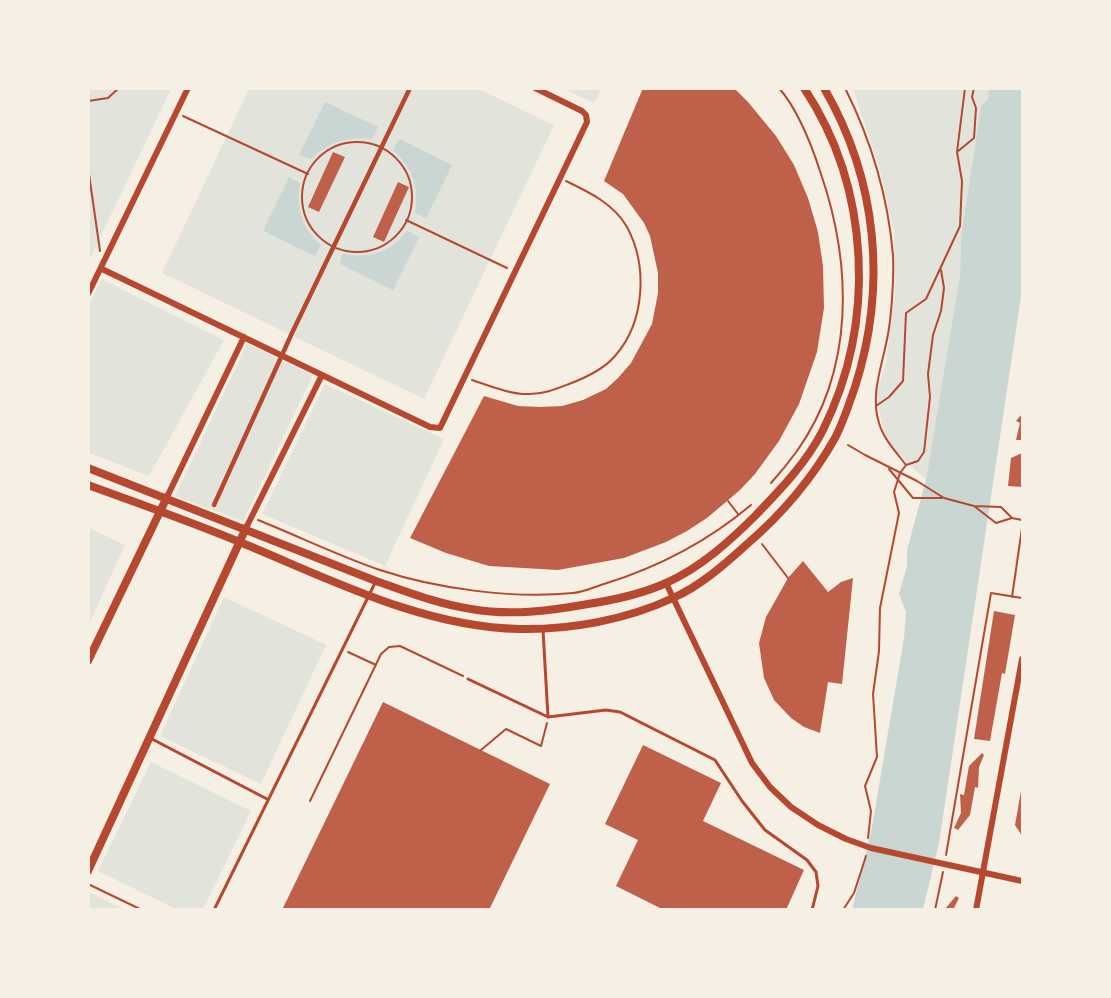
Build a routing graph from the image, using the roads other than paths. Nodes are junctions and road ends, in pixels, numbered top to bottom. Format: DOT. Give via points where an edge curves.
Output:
graph roads {
  1 [pos="188,88"];
  2 [pos="410,88"];
  3 [pos="534,88"];
  4 [pos="804,88"];
  5 [pos="824,88"];
  6 [pos="102,269"];
  7 [pos="88,294"];
  8 [pos="244,337"];
  9 [pos="282,356"];
  10 [pos="322,375"];
  11 [pos="88,468"];
  12 [pos="88,485"];
  13 [pos="166,497"];
  14 [pos="214,504"];
  15 [pos="159,512"];
  16 [pos="246,528"];
  17 [pos="240,542"];
  18 [pos="376,581"];
  19 [pos="666,583"];
  20 [pos="368,595"];
  21 [pos="673,598"];
  22 [pos="543,629"];
  23 [pos="1023,659"];
  24 [pos="88,661"];
  25 [pos="468,679"];
  26 [pos="548,717"];
  27 [pos="149,738"];
  28 [pos="267,799"];
  29 [pos="88,872"];
  30 [pos="983,874"];
  31 [pos="1023,881"];
  32 [pos="214,909"];
  33 [pos="812,909"];
  34 [pos="976,909"];
  1 -- 6 [label="street"];
  2 -- 9 [label="street"];
  3 -- 10 [label="street" via="582,111 587,119 440,428 430,427"];
  4 -- 19 [label="street" via="829,135 852,205 860,274 853,346 823,431 803,462 719,549"];
  5 -- 21 [label="street" via="857,164 867,202 874,284 863,360 836,437 796,495 727,562"];
  6 -- 7 [label="street"];
  6 -- 8 [label="street"];
  8 -- 9 [label="street"];
  8 -- 13 [label="street"];
  9 -- 10 [label="street"];
  9 -- 14 [label="street"];
  10 -- 16 [label="street"];
  11 -- 13 [label="street"];
  12 -- 15 [label="street"];
  13 -- 15 [label="street"];
  13 -- 16 [label="street"];
  15 -- 17 [label="street"];
  15 -- 24 [label="street"];
  16 -- 17 [label="street"];
  16 -- 18 [label="street"];
  17 -- 20 [label="street"];
  17 -- 27 [label="street"];
  18 -- 19 [label="street" via="462,607 517,612 619,599"];
  18 -- 20 [label="lane"];
  19 -- 21 [label="street"];
  20 -- 22 [label="street" via="471,625"];
  20 -- 28 [label="lane"];
  21 -- 22 [label="street" via="618,617"];
  21 -- 30 [label="street" via="752,763 791,807 818,825 871,848"];
  22 -- 26 [label="lane"];
  23 -- 30 [label="street"];
  25 -- 26 [label="lane"];
  26 -- 33 [label="lane" via="620,712 715,760 765,830 807,860 816,872 818,886"];
  27 -- 28 [label="lane"];
  27 -- 29 [label="street"];
  28 -- 32 [label="lane"];
  30 -- 31 [label="street"];
  30 -- 34 [label="street"];
}
